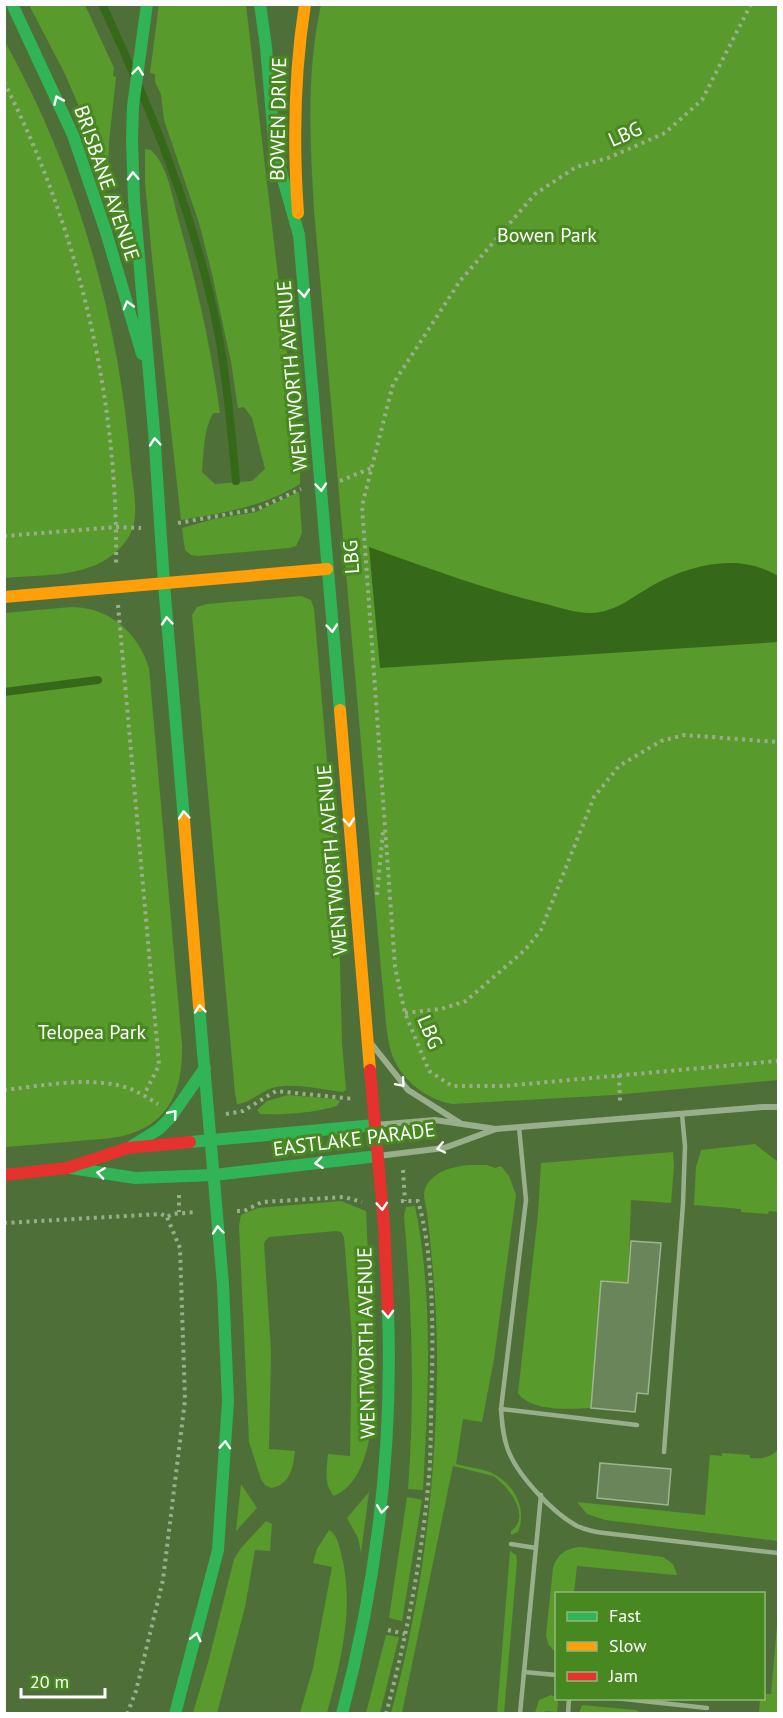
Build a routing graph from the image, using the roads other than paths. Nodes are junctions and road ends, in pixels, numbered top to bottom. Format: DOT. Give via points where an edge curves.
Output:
graph roads {
  1 [pos="12,4"];
  2 [pos="147,4"];
  3 [pos="260,4"];
  4 [pos="304,4"];
  5 [pos="299,235"];
  6 [pos="150,381"];
  7 [pos="327,569"];
  8 [pos="164,584"];
  9 [pos="4,597"];
  10 [pos="366,1036"];
  11 [pos="206,1068"];
  12 [pos="778,1107"];
  13 [pos="682,1114"];
  14 [pos="460,1123"];
  15 [pos="375,1125"];
  16 [pos="519,1127"];
  17 [pos="496,1129"];
  18 [pos="211,1139"];
  19 [pos="128,1148"];
  20 [pos="378,1156"];
  21 [pos="67,1168"];
  22 [pos="4,1174"];
  23 [pos="214,1175"];
  24 [pos="501,1409"];
  25 [pos="637,1425"];
  26 [pos="664,1452"];
  27 [pos="541,1495"];
  28 [pos="511,1544"];
  29 [pos="536,1548"];
  30 [pos="778,1553"];
  31 [pos="524,1671"];
  32 [pos="555,1675"];
  33 [pos="633,1700"];
  34 [pos="707,1708"];
  35 [pos="175,1713"];
  36 [pos="342,1713"];
  37 [pos="520,1713"];
  6 -- 1 [label="main road, BRISBANE AVENUE, one-way" via="74,135"];
  6 -- 2 [label="main road, one-way" via="132,166 137,73"];
  3 -- 5 [label="main road, WENTWORTH AVENUE" via="275,151"];
  4 -- 5 [label="main road, BOWEN DRIVE" via="298,48 294,154"];
  5 -- 7 [label="main road, WENTWORTH AVENUE, one-way"];
  8 -- 6 [label="main road, one-way"];
  7 -- 8 [label="main road"];
  7 -- 10 [label="main road, WENTWORTH AVENUE, one-way"];
  8 -- 9 [label="main road"];
  11 -- 8 [label="main road, one-way"];
  10 -- 14 [label="street, EASTLAKE PARADE, one-way" via="408,1090"];
  10 -- 15 [label="main road, WENTWORTH AVENUE"];
  11 -- 18 [label="main road"];
  19 -- 11 [label="main road, one-way" via="170,1118"];
  12 -- 13 [label="street, EASTLAKE PARADE"];
  13 -- 16 [label="street, EASTLAKE PARADE"];
  13 -- 26 [label="lane" via="683,1204"];
  14 -- 15 [label="street, EASTLAKE PARADE" via="428,1120"];
  14 -- 17 [label="street, EASTLAKE PARADE"];
  15 -- 18 [label="main road, EASTLAKE PARADE"];
  15 -- 20 [label="main road, WENTWORTH AVENUE"];
  16 -- 17 [label="street, EASTLAKE PARADE"];
  16 -- 24 [label="lane" via="526,1200"];
  17 -- 20 [label="street, EASTLAKE PARADE, one-way" via="444,1148"];
  18 -- 19 [label="main road"];
  18 -- 23 [label="main road"];
  19 -- 21 [label="main road"];
  20 -- 23 [label="main road, EASTLAKE PARADE, one-way"];
  20 -- 36 [label="main road, WENTWORTH AVENUE, one-way" via="389,1338 385,1479 368,1608"];
  21 -- 22 [label="main road"];
  23 -- 21 [label="main road, one-way" via="135,1178"];
  35 -- 23 [label="main road, one-way" via="219,1539 228,1401"];
  24 -- 25 [label="lane"];
  24 -- 27 [label="lane" via="503,1433 511,1456"];
  27 -- 29 [label="lane"];
  27 -- 30 [label="lane" via="566,1519 591,1532"];
  28 -- 29 [label="lane"];
  29 -- 31 [label="lane"];
  31 -- 32 [label="lane"];
  31 -- 37 [label="lane"];
  33 -- 34 [label="lane"];
}
